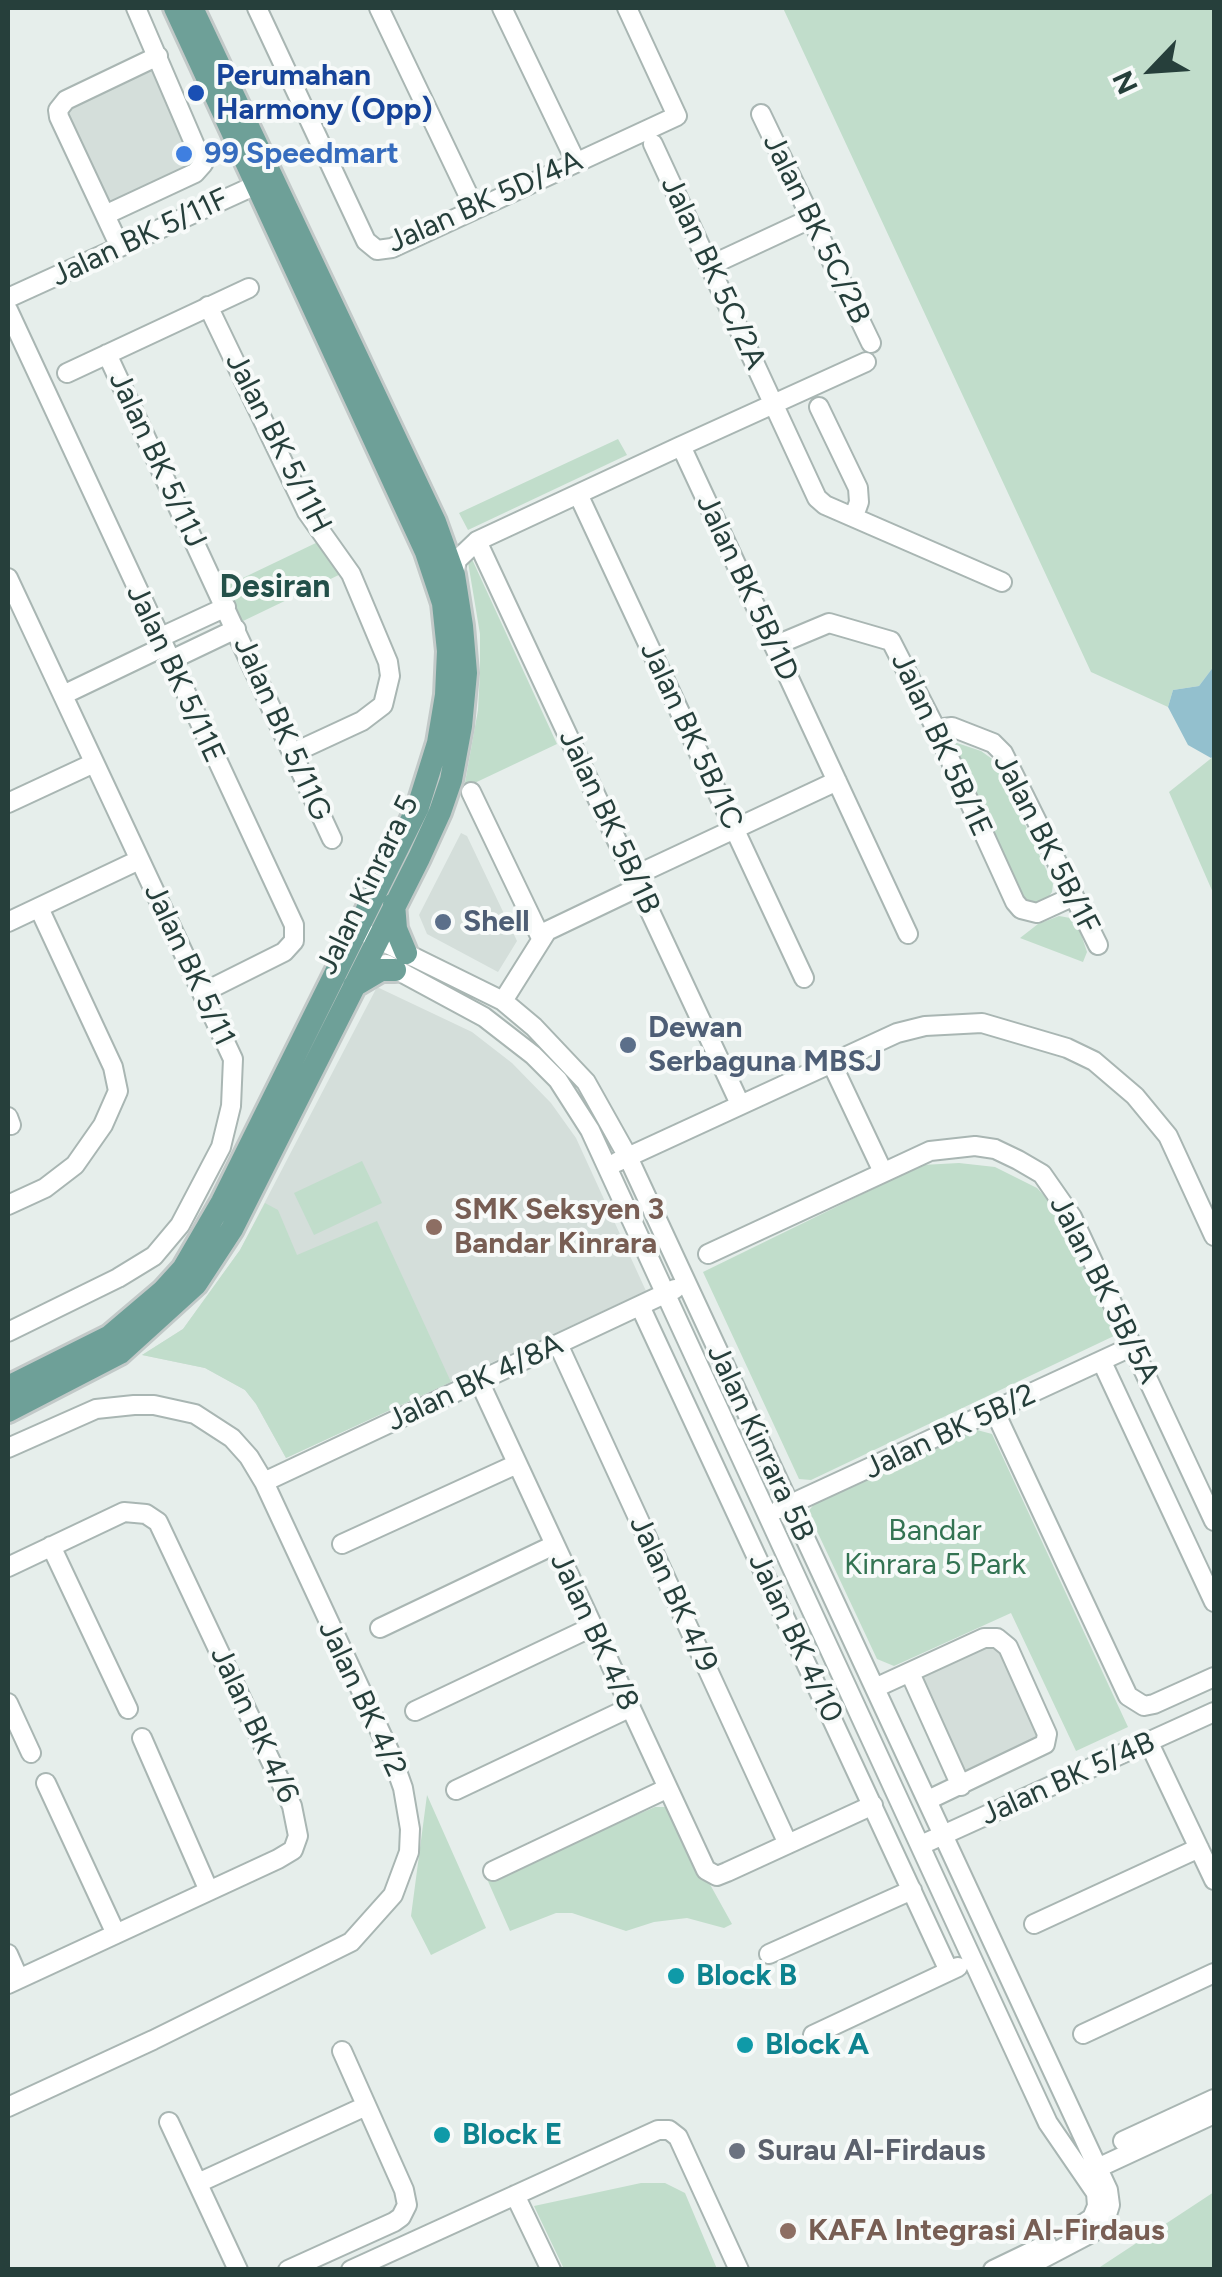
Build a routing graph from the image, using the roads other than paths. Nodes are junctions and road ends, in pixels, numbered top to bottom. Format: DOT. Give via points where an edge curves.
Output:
graph roads {
  1 [pos="136,8"];
  2 [pos="175,8"];
  3 [pos="192,8"];
  4 [pos="256,8"];
  5 [pos="379,8"];
  6 [pos="502,8"];
  7 [pos="627,8"];
  8 [pos="158,56"];
  9 [pos="761,114"];
  10 [pos="653,144"];
  11 [pos="576,162"];
  12 [pos="265,181"];
  13 [pos="474,209"];
  14 [pos="105,215"];
  15 [pos="810,219"];
  16 [pos="120,247"];
  17 [pos="708,266"];
  18 [pos="248,288"];
  19 [pos="8,298"];
  20 [pos="208,306"];
  21 [pos="8,310"];
  22 [pos="871,343"];
  23 [pos="106,354"];
  24 [pos="866,362"];
  25 [pos="67,373"];
  26 [pos="773,402"];
  27 [pos="819,408"];
  28 [pos="681,446"];
  29 [pos="578,494"];
  30 [pos="854,516"];
  31 [pos="435,522"];
  32 [pos="477,540"];
  33 [pos="454,576"];
  34 [pos="8,578"];
  35 [pos="1002,582"];
  36 [pos="232,618"];
  37 [pos="774,646"];
  38 [pos="164,649"];
  39 [pos="63,695"];
  40 [pos="936,729"];
  41 [pos="293,753"];
  42 [pos="94,763"];
  43 [pos="837,781"];
  44 [pos="471,792"];
  45 [pos="8,804"];
  46 [pos="734,829"];
  47 [pos="332,839"];
  48 [pos="139,860"];
  49 [pos="636,882"];
  50 [pos="1074,896"];
  51 [pos="394,904"];
  52 [pos="39,908"];
  53 [pos="8,922"];
  54 [pos="908,934"];
  55 [pos="542,938"];
  56 [pos="363,942"];
  57 [pos="1098,945"];
  58 [pos="400,961"];
  59 [pos="804,978"];
  60 [pos="350,989"];
  61 [pos="202,993"];
  62 [pos="503,1001"];
  63 [pos="831,1062"];
  64 [pos="740,1104"];
  65 [pos="628,1157"];
  66 [pos="607,1167"];
  67 [pos="884,1172"];
  68 [pos="8,1205"];
  69 [pos="1214,1236"];
  70 [pos="708,1254"];
  71 [pos="686,1284"];
  72 [pos="666,1294"];
  73 [pos="640,1306"];
  74 [pos="8,1332"];
  75 [pos="558,1344"];
  76 [pos="1133,1346"];
  77 [pos="1102,1362"];
  78 [pos="479,1381"];
  79 [pos="8,1386"];
  80 [pos="8,1411"];
  81 [pos="995,1412"];
  82 [pos="8,1448"];
  83 [pos="517,1464"];
  84 [pos="264,1482"];
  85 [pos="789,1505"];
  86 [pos="767,1516"];
  87 [pos="1214,1521"];
  88 [pos="342,1544"];
  89 [pos="51,1546"];
  90 [pos="554,1546"];
  91 [pos="8,1567"];
  92 [pos="1214,1602"];
  93 [pos="592,1627"];
  94 [pos="380,1628"];
  95 [pos="910,1673"];
  96 [pos="1214,1677"];
  97 [pos="875,1688"];
  98 [pos="8,1703"];
  99 [pos="629,1708"];
  100 [pos="128,1709"];
  101 [pos="415,1711"];
  102 [pos="1214,1712"];
  103 [pos="142,1738"];
  104 [pos="1148,1744"];
  105 [pos="31,1754"];
  106 [pos="46,1782"];
  107 [pos="961,1786"];
  108 [pos="456,1790"];
  109 [pos="666,1790"];
  110 [pos="928,1800"];
  111 [pos="873,1805"];
  112 [pos="944,1834"];
  113 [pos="788,1844"];
  114 [pos="920,1845"];
  115 [pos="1199,1848"];
  116 [pos="493,1871"];
  117 [pos="1214,1880"];
  118 [pos="912,1890"];
  119 [pos="209,1891"];
  120 [pos="1034,1924"];
  121 [pos="116,1934"];
  122 [pos="995,1950"];
  123 [pos="8,1954"];
  124 [pos="769,1954"];
  125 [pos="974,1960"];
  126 [pos="950,1971"];
  127 [pos="1214,1973"];
  128 [pos="13,1981"];
  129 [pos="813,2034"];
  130 [pos="1083,2034"];
  131 [pos="342,2051"];
  132 [pos="1214,2099"];
  133 [pos="366,2106"];
  134 [pos="8,2108"];
  135 [pos="1214,2114"];
  136 [pos="169,2122"];
  137 [pos="1123,2141"];
  138 [pos="1091,2171"];
  139 [pos="198,2183"];
  140 [pos="516,2195"];
  141 [pos="393,2261"];
  142 [pos="238,2270"];
  143 [pos="288,2270"];
  144 [pos="351,2270"];
  145 [pos="551,2270"];
  146 [pos="739,2270"];
  147 [pos="993,2270"];
  148 [pos="1021,2270"];
  1 -- 8 [label="street"];
  2 -- 12 [label="main road, Jalan Kinrara 5"];
  3 -- 12 [label="main road, Jalan Kinrara 5"];
  4 -- 13 [label="street, Jalan BK 5D/4A" via="371,246 392,248"];
  5 -- 13 [label="street"];
  6 -- 11 [label="street"];
  7 -- 11 [label="street, Jalan BK 5D/4A" via="678,116"];
  8 -- 14 [label="street" via="204,164"];
  8 -- 14 [label="street" via="58,110"];
  9 -- 15 [label="street, Jalan BK 5C/2B"];
  10 -- 17 [label="street, Jalan BK 5C/2A"];
  11 -- 13 [label="street, Jalan BK 5D/4A"];
  12 -- 16 [label="street, Jalan BK 5/11F"];
  12 -- 31 [label="main road, Jalan Kinrara 5"];
  12 -- 56 [label="main road, Jalan Kinrara 5" via="404,497 442,603 448,651 438,743"];
  14 -- 16 [label="street"];
  15 -- 17 [label="street"];
  15 -- 22 [label="street, Jalan BK 5C/2B"];
  16 -- 19 [label="street, Jalan BK 5/11F"];
  17 -- 26 [label="street, Jalan BK 5C/2A"];
  18 -- 20 [label="street"];
  20 -- 23 [label="street"];
  20 -- 41 [label="street, Jalan BK 5/11H" via="306,512 351,574 388,662 383,705"];
  21 -- 38 [label="street, Jalan BK 5/11E"];
  23 -- 25 [label="street"];
  23 -- 36 [label="street, Jalan BK 5/11J"];
  24 -- 26 [label="street"];
  26 -- 28 [label="street"];
  26 -- 30 [label="street, Jalan BK 5C/2A" via="816,498"];
  27 -- 30 [label="street" via="858,488"];
  28 -- 29 [label="street"];
  28 -- 37 [label="street, Jalan BK 5B/1D"];
  29 -- 32 [label="street"];
  29 -- 46 [label="street, Jalan BK 5B/1C"];
  30 -- 35 [label="street, Jalan BK 5C/2A"];
  31 -- 32 [label="street" via="457,537"];
  31 -- 33 [label="main road, Jalan Kinrara 5"];
  32 -- 33 [label="street" via="456,560"];
  32 -- 49 [label="street, Jalan BK 5B/1B"];
  33 -- 51 [label="main road, Jalan Kinrara 5" via="466,672 451,780"];
  34 -- 39 [label="street, Jalan BK 5/11"];
  36 -- 38 [label="street"];
  36 -- 41 [label="street, Jalan BK 5/11G"];
  37 -- 40 [label="street, Jalan BK 5B/1E" via="829,623 891,642"];
  37 -- 43 [label="street, Jalan BK 5B/1D"];
  38 -- 39 [label="street"];
  38 -- 61 [label="street, Jalan BK 5/11E" via="294,925 294,941 284,952"];
  39 -- 42 [label="street, Jalan BK 5/11"];
  40 -- 50 [label="street, Jalan BK 5B/1F" via="952,727 999,748"];
  40 -- 50 [label="street, Jalan BK 5B/1E" via="1015,902 1038,913"];
  41 -- 47 [label="street, Jalan BK 5/11G"];
  42 -- 45 [label="street"];
  42 -- 48 [label="street, Jalan BK 5/11"];
  43 -- 46 [label="street"];
  43 -- 54 [label="street, Jalan BK 5B/1D"];
  44 -- 55 [label="street"];
  46 -- 49 [label="street"];
  46 -- 59 [label="street, Jalan BK 5B/1C"];
  48 -- 52 [label="street"];
  48 -- 61 [label="street, Jalan BK 5/11"];
  49 -- 55 [label="street"];
  49 -- 64 [label="street, Jalan BK 5B/1B"];
  50 -- 57 [label="street, Jalan BK 5B/1F"];
  51 -- 56 [label="main road, Jalan Kinrara 5"];
  51 -- 58 [label="main road"];
  52 -- 53 [label="street"];
  52 -- 68 [label="street" via="118,1091 75,1164"];
  55 -- 62 [label="street"];
  56 -- 58 [label="street, Jalan Kinrara 5B"];
  56 -- 60 [label="main road, Jalan Kinrara 5"];
  56 -- 79 [label="main road, Jalan Kinrara 5" via="182,1269 110,1336"];
  58 -- 60 [label="main road"];
  58 -- 62 [label="street, Jalan Kinrara 5B"];
  58 -- 66 [label="street, Jalan Kinrara 5B" via="533,1055 576,1105"];
  60 -- 80 [label="main road, Jalan Kinrara 5" via="232,1229 196,1284 120,1354"];
  61 -- 74 [label="street, Jalan BK 5/11" via="233,1059 231,1106 221,1148 180,1225 154,1256"];
  62 -- 65 [label="street, Jalan Kinrara 5B" via="578,1072"];
  63 -- 64 [label="street"];
  63 -- 67 [label="street"];
  63 -- 69 [label="street" via="896,1033 952,1024 1009,1028 1067,1048 1108,1072 1153,1115"];
  64 -- 65 [label="street"];
  65 -- 66 [label="street"];
  65 -- 71 [label="street, Jalan Kinrara 5B"];
  66 -- 72 [label="street, Jalan Kinrara 5B"];
  67 -- 70 [label="street, Jalan BK 5B/5A"];
  67 -- 76 [label="street, Jalan BK 5B/5A" via="930,1150 975,1146 1042,1174 1072,1216"];
  71 -- 72 [label="street, Jalan BK 4/8A"];
  71 -- 85 [label="street, Jalan Kinrara 5B"];
  72 -- 73 [label="street, Jalan BK 4/8A"];
  72 -- 86 [label="street, Jalan Kinrara 5B"];
  73 -- 75 [label="street, Jalan BK 4/8A"];
  73 -- 111 [label="street, Jalan BK 4/10"];
  75 -- 78 [label="street, Jalan BK 4/8A"];
  75 -- 113 [label="street, Jalan BK 4/9"];
  76 -- 77 [label="street, Jalan BK 5B/2"];
  76 -- 87 [label="street, Jalan BK 5B/5A"];
  77 -- 81 [label="street, Jalan BK 5B/2"];
  77 -- 92 [label="street"];
  78 -- 83 [label="street, Jalan BK 4/8"];
  78 -- 84 [label="street, Jalan BK 4/8A"];
  81 -- 85 [label="street, Jalan BK 5B/2"];
  81 -- 96 [label="street" via="1128,1696 1144,1706"];
  82 -- 84 [label="street, Jalan BK 4/2" via="96,1410 154,1406 214,1424 250,1456"];
  83 -- 88 [label="street"];
  83 -- 90 [label="street, Jalan BK 4/8"];
  84 -- 134 [label="street, Jalan BK 4/2" via="403,1788 409,1852 393,1895 351,1942"];
  85 -- 86 [label="street, Jalan BK 5B/2"];
  85 -- 97 [label="street, Jalan Kinrara 5B"];
  86 -- 114 [label="street, Jalan Kinrara 5B"];
  89 -- 91 [label="street, Jalan BK 4/6"];
  89 -- 100 [label="street"];
  89 -- 119 [label="street, Jalan BK 4/6" via="124,1512 158,1522 292,1806 298,1836 293,1850"];
  90 -- 93 [label="street, Jalan BK 4/8"];
  90 -- 94 [label="street"];
  93 -- 99 [label="street, Jalan BK 4/8"];
  93 -- 101 [label="street"];
  95 -- 97 [label="street"];
  95 -- 107 [label="street"];
  95 -- 107 [label="street" via="990,1638 1008,1648 1025,1685 1045,1744"];
  97 -- 110 [label="street, Jalan Kinrara 5B"];
  98 -- 105 [label="street"];
  99 -- 108 [label="street"];
  99 -- 109 [label="street, Jalan BK 4/8"];
  102 -- 104 [label="street, Jalan BK 5/4B"];
  103 -- 119 [label="street"];
  104 -- 112 [label="street, Jalan BK 5/4B"];
  104 -- 115 [label="street"];
  106 -- 121 [label="street"];
  107 -- 110 [label="street"];
  109 -- 113 [label="street, Jalan BK 4/8" via="700,1864 717,1876"];
  109 -- 116 [label="street"];
  110 -- 112 [label="street, Jalan Kinrara 5B"];
  111 -- 113 [label="street"];
  111 -- 118 [label="street, Jalan BK 4/10"];
  112 -- 114 [label="street, Jalan BK 5/4B"];
  112 -- 122 [label="street, Jalan Kinrara 5B"];
  114 -- 125 [label="street, Jalan Kinrara 5B"];
  115 -- 117 [label="street"];
  115 -- 120 [label="street"];
  118 -- 124 [label="street"];
  118 -- 126 [label="street, Jalan BK 4/10"];
  119 -- 121 [label="street, Jalan BK 4/6"];
  121 -- 128 [label="street, Jalan BK 4/6"];
  122 -- 125 [label="street"];
  122 -- 138 [label="street, Jalan Kinrara 5B"];
  123 -- 128 [label="street"];
  125 -- 126 [label="street"];
  125 -- 138 [label="street, Jalan Kinrara 5B" via="1048,2123"];
  126 -- 129 [label="street"];
  127 -- 130 [label="street"];
  131 -- 133 [label="street"];
  132 -- 137 [label="street"];
  133 -- 139 [label="street"];
  133 -- 143 [label="street" via="406,2198 405,2212"];
  135 -- 138 [label="street"];
  136 -- 139 [label="street"];
  138 -- 147 [label="street" via="1097,2206 1092,2218"];
  138 -- 148 [label="street" via="1110,2205 1105,2222"];
  139 -- 142 [label="street"];
  140 -- 141 [label="street"];
  140 -- 145 [label="street"];
  140 -- 146 [label="street" via="669,2130"];
  141 -- 144 [label="street"];
}
